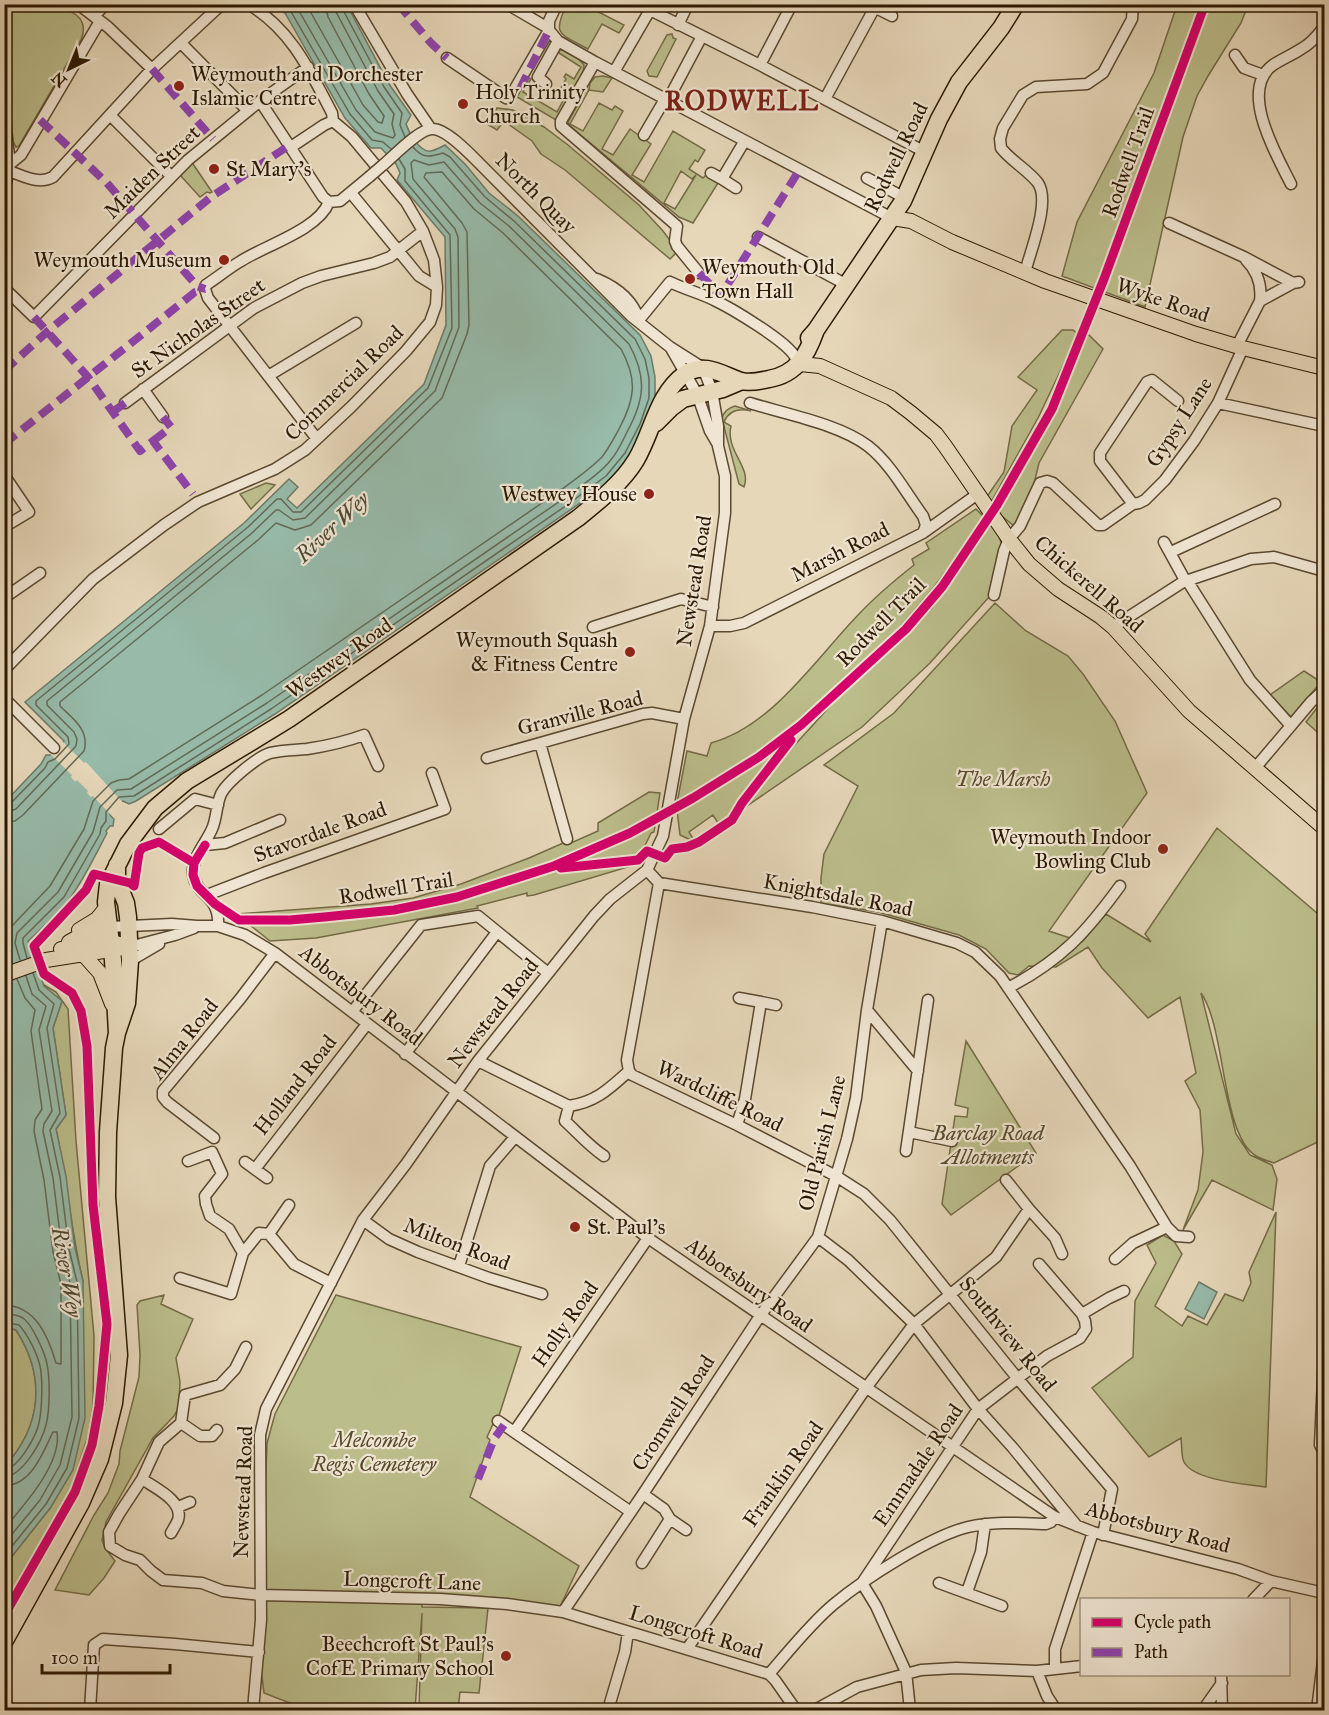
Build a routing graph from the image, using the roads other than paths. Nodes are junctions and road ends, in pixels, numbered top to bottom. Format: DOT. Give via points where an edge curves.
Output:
graph roads {
  1 [pos="78,4"];
  2 [pos="106,4"];
  3 [pos="222,4"];
  4 [pos="248,4"];
  5 [pos="354,4"];
  6 [pos="507,4"];
  7 [pos="557,4"];
  8 [pos="638,4"];
  9 [pos="688,4"];
  10 [pos="792,4"];
  11 [pos="1016,4"];
  12 [pos="1133,4"];
  13 [pos="872,6"];
  14 [pos="650,10"];
  15 [pos="892,16"];
  16 [pos="97,18"];
  17 [pos="678,25"];
  18 [pos="1324,27"];
  19 [pos="548,29"];
  20 [pos="702,36"];
  21 [pos="558,41"];
  22 [pos="181,42"];
  23 [pos="1235,55"];
  24 [pos="447,58"];
  25 [pos="595,62"];
  26 [pos="760,65"];
  27 [pos="308,67"];
  28 [pos="152,69"];
  29 [pos="614,72"];
  30 [pos="1263,75"];
  31 [pos="546,84"];
  32 [pos="667,99"];
  33 [pos="825,99"];
  34 [pos="261,100"];
  35 [pos="248,111"];
  36 [pos="4,114"];
  37 [pos="110,115"];
  38 [pos="333,121"];
  39 [pos="431,129"];
  40 [pos="644,135"];
  41 [pos="744,142"];
  42 [pos="291,147"];
  43 [pos="925,152"];
  44 [pos="10,168"];
  45 [pos="711,173"];
  46 [pos="171,176"];
  47 [pos="867,178"];
  48 [pos="722,180"];
  49 [pos="1286,180"];
  50 [pos="736,188"];
  51 [pos="4,192"];
  52 [pos="351,193"];
  53 [pos="905,198"];
  54 [pos="329,202"];
  55 [pos="892,218"];
  56 [pos="1169,223"];
  57 [pos="423,231"];
  58 [pos="758,237"];
  59 [pos="397,251"];
  60 [pos="1244,257"];
  61 [pos="699,273"];
  62 [pos="1025,273"];
  63 [pos="847,285"];
  64 [pos="437,287"];
  65 [pos="4,288"];
  66 [pos="1260,301"];
  67 [pos="639,320"];
  68 [pos="356,323"];
  69 [pos="229,324"];
  70 [pos="670,347"];
  71 [pos="1240,347"];
  72 [pos="794,364"];
  73 [pos="704,368"];
  74 [pos="1324,368"];
  75 [pos="687,373"];
  76 [pos="268,376"];
  77 [pos="742,381"];
  78 [pos="143,389"];
  79 [pos="705,392"];
  80 [pos="1178,401"];
  81 [pos="125,403"];
  82 [pos="750,403"];
  83 [pos="1218,403"];
  84 [pos="163,417"];
  85 [pos="1324,426"];
  86 [pos="652,428"];
  87 [pos="317,439"];
  88 [pos="4,475"];
  89 [pos="980,493"];
  90 [pos="1133,504"];
  91 [pos="1275,504"];
  92 [pos="4,527"];
  93 [pos="923,532"];
  94 [pos="1009,539"];
  95 [pos="1164,542"];
  96 [pos="1171,552"];
  97 [pos="1324,571"];
  98 [pos="40,573"];
  99 [pos="1187,582"];
  100 [pos="994,596"];
  101 [pos="4,598"];
  102 [pos="713,607"];
  103 [pos="711,626"];
  104 [pos="594,627"];
  105 [pos="1113,627"];
  106 [pos="4,669"];
  107 [pos="1324,690"];
  108 [pos="4,698"];
  109 [pos="684,719"];
  110 [pos="1291,726"];
  111 [pos="540,743"];
  112 [pos="54,748"];
  113 [pos="487,758"];
  114 [pos="378,766"];
  115 [pos="1256,767"];
  116 [pos="432,773"];
  117 [pos="218,805"];
  118 [pos="280,820"];
  119 [pos="1324,828"];
  120 [pos="159,829"];
  121 [pos="567,839"];
  122 [pos="205,845"];
  123 [pos="646,870"];
  124 [pos="117,873"];
  125 [pos="659,883"];
  126 [pos="1120,886"];
  127 [pos="207,895"];
  128 [pos="106,908"];
  129 [pos="882,921"];
  130 [pos="197,926"];
  131 [pos="218,926"];
  132 [pos="497,932"];
  133 [pos="122,941"];
  134 [pos="275,953"];
  135 [pos="83,954"];
  136 [pos="54,955"];
  137 [pos="548,973"];
  138 [pos="4,975"];
  139 [pos="1008,988"];
  140 [pos="739,998"];
  141 [pos="928,1000"];
  142 [pos="761,1002"];
  143 [pos="776,1005"];
  144 [pos="867,1010"];
  145 [pos="352,1012"];
  146 [pos="115,1014"];
  147 [pos="367,1024"];
  148 [pos="117,1033"];
  149 [pos="405,1054"];
  150 [pos="478,1061"];
  151 [pos="629,1071"];
  152 [pos="918,1071"];
  153 [pos="457,1093"];
  154 [pos="569,1106"];
  155 [pos="736,1125"];
  156 [pos="909,1132"];
  157 [pos="515,1137"];
  158 [pos="214,1138"];
  159 [pos="952,1141"];
  160 [pos="906,1151"];
  161 [pos="604,1156"];
  162 [pos="188,1161"];
  163 [pos="245,1162"];
  164 [pos="255,1169"];
  165 [pos="836,1176"];
  166 [pos="267,1178"];
  167 [pos="1006,1180"];
  168 [pos="289,1205"];
  169 [pos="1029,1209"];
  170 [pos="363,1220"];
  171 [pos="1167,1227"];
  172 [pos="269,1234"];
  173 [pos="818,1237"];
  174 [pos="1189,1237"];
  175 [pos="648,1238"];
  176 [pos="243,1253"];
  177 [pos="1062,1254"];
  178 [pos="1115,1259"];
  179 [pos="1039,1263"];
  180 [pos="459,1266"];
  181 [pos="180,1278"];
  182 [pos="331,1283"];
  183 [pos="1124,1291"];
  184 [pos="951,1293"];
  185 [pos="542,1294"];
  186 [pos="1082,1314"];
  187 [pos="760,1316"];
  188 [pos="914,1324"];
  189 [pos="246,1347"];
  190 [pos="1324,1356"];
  191 [pos="1018,1379"];
  192 [pos="866,1388"];
  193 [pos="978,1409"];
  194 [pos="498,1421"];
  195 [pos="181,1423"];
  196 [pos="217,1430"];
  197 [pos="514,1432"];
  198 [pos="952,1446"];
  199 [pos="1322,1448"];
  200 [pos="142,1479"];
  201 [pos="643,1494"];
  202 [pos="190,1502"];
  203 [pos="178,1507"];
  204 [pos="630,1512"];
  205 [pos="1055,1517"];
  206 [pos="670,1519"];
  207 [pos="985,1524"];
  208 [pos="1078,1527"];
  209 [pos="686,1530"];
  210 [pos="171,1533"];
  211 [pos="1098,1533"];
  212 [pos="642,1563"];
  213 [pos="1271,1581"];
  214 [pos="862,1583"];
  215 [pos="939,1583"];
  216 [pos="967,1592"];
  217 [pos="1324,1593"];
  218 [pos="260,1595"];
  219 [pos="1254,1598"];
  220 [pos="1002,1606"];
  221 [pos="562,1612"];
  222 [pos="628,1632"];
  223 [pos="4,1642"];
  224 [pos="687,1649"];
  225 [pos="259,1652"];
  226 [pos="1324,1653"];
  227 [pos="1080,1666"];
  228 [pos="1055,1669"];
  229 [pos="1037,1671"];
  230 [pos="906,1672"];
  231 [pos="768,1674"];
  232 [pos="1221,1679"];
  233 [pos="90,1710"];
  234 [pos="253,1710"];
  235 [pos="608,1710"];
  236 [pos="796,1710"];
  237 [pos="814,1710"];
  238 [pos="910,1710"];
  239 [pos="1056,1710"];
  240 [pos="1203,1710"];
  241 [pos="1222,1710"];
  242 [pos="1317,1710"];
  1 -- 16 [label="street"];
  2 -- 16 [label="street"];
  3 -- 22 [label="street"];
  4 -- 27 [label="street" via="279,26"];
  5 -- 39 [label="street"];
  6 -- 19 [label="street"];
  7 -- 19 [label="street"];
  8 -- 14 [label="street"];
  9 -- 17 [label="street"];
  10 -- 26 [label="street"];
  11 -- 43 [label="highway, Rodwell Road" via="959,82"];
  12 -- 62 [label="street" via="1132,19 1103,73 1087,84 1036,87 1023,95 1003,128 1001,148 1037,183 1042,193 1043,205"];
  13 -- 15 [label="street"];
  13 -- 33 [label="street"];
  14 -- 17 [label="street"];
  14 -- 29 [label="street"];
  16 -- 28 [label="street"];
  16 -- 44 [label="street"];
  17 -- 20 [label="street"];
  18 -- 30 [label="street" via="1308,45"];
  19 -- 21 [label="street"];
  19 -- 24 [label="street" via="506,98"];
  20 -- 26 [label="street"];
  20 -- 32 [label="street"];
  21 -- 25 [label="street"];
  21 -- 31 [label="street" via="538,77"];
  22 -- 28 [label="street"];
  22 -- 35 [label="street"];
  23 -- 30 [label="street" via="1244,68"];
  25 -- 29 [label="street"];
  25 -- 61 [label="street" via="561,126 677,226 677,246"];
  26 -- 33 [label="street"];
  27 -- 34 [label="street, Maiden Street"];
  27 -- 38 [label="street"];
  28 -- 37 [label="street"];
  29 -- 32 [label="street"];
  30 -- 49 [label="street" via="1258,90 1260,107"];
  32 -- 40 [label="street"];
  32 -- 41 [label="street"];
  33 -- 43 [label="street"];
  34 -- 35 [label="street, Maiden Street"];
  34 -- 42 [label="street"];
  35 -- 46 [label="street, Maiden Street"];
  36 -- 44 [label="street"];
  37 -- 44 [label="street" via="46,181"];
  37 -- 46 [label="street"];
  38 -- 42 [label="street"];
  38 -- 57 [label="street, Commercial Road" via="352,137 406,202"];
  39 -- 52 [label="street, bridge" via="417,136"];
  39 -- 67 [label="street, North Quay" via="462,147 610,296"];
  41 -- 48 [label="street"];
  41 -- 55 [label="street"];
  42 -- 54 [label="street"];
  43 -- 53 [label="highway, Rodwell Road"];
  44 -- 51 [label="street"];
  45 -- 48 [label="street"];
  46 -- 65 [label="street, Maiden Street" via="34,317"];
  47 -- 53 [label="street"];
  48 -- 50 [label="street"];
  52 -- 54 [label="street" via="340,201"];
  52 -- 59 [label="street"];
  53 -- 55 [label="highway, Rodwell Road"];
  54 -- 69 [label="street" via="324,213 301,230 241,261 206,285 208,298"];
  55 -- 62 [label="main road, Wyke Road" via="916,223"];
  55 -- 63 [label="highway, Rodwell Road"];
  56 -- 60 [label="street"];
  57 -- 59 [label="street, St Nicholas Street"];
  57 -- 64 [label="street, Commercial Road" via="434,260"];
  58 -- 63 [label="street"];
  59 -- 64 [label="street" via="419,276"];
  59 -- 69 [label="street, St Nicholas Street" via="374,263 302,283"];
  60 -- 66 [label="street" via="1257,276"];
  60 -- 66 [label="street" via="1290,282"];
  62 -- 71 [label="main road, Wyke Road"];
  63 -- 72 [label="highway, Rodwell Road" via="816,330 809,349"];
  64 -- 87 [label="street, Commercial Road" via="430,322 419,337"];
  66 -- 71 [label="street, Gypsy Lane"];
  67 -- 70 [label="street, North Quay"];
  67 -- 72 [label="street" via="670,282 717,302 783,343"];
  68 -- 76 [label="street"];
  69 -- 76 [label="street"];
  69 -- 78 [label="street, St Nicholas Street"];
  70 -- 73 [label="street, North Quay"];
  70 -- 75 [label="street, North Quay"];
  71 -- 74 [label="main road, Wyke Road"];
  71 -- 83 [label="street, Gypsy Lane"];
  72 -- 77 [label="highway" via="781,376"];
  72 -- 89 [label="main road, Chickerell Road" via="820,366 902,405 936,434"];
  73 -- 75 [label="highway"];
  73 -- 77 [label="highway"];
  73 -- 79 [label="street"];
  75 -- 79 [label="street, North Quay"];
  75 -- 86 [label="highway, Westwey Road" via="666,393"];
  76 -- 87 [label="street"];
  77 -- 79 [label="highway"];
  78 -- 81 [label="street, St Nicholas Street"];
  78 -- 84 [label="street"];
  79 -- 86 [label="highway, Westwey Road" via="678,402"];
  79 -- 102 [label="street, Newstead Road" via="718,426 726,498"];
  80 -- 90 [label="street" via="1152,380 1147,382 1100,453 1100,461"];
  82 -- 93 [label="street" via="845,432 868,446 923,516"];
  83 -- 85 [label="street"];
  83 -- 90 [label="street, Gypsy Lane" via="1165,480 1145,500"];
  86 -- 124 [label="highway, Westwey Road" via="627,472 578,518 297,714 175,791 141,826"];
  87 -- 106 [label="street, Commercial Road" via="278,468 198,502 164,525 93,579"];
  88 -- 92 [label="street" via="29,512"];
  89 -- 93 [label="street, Marsh Road"];
  89 -- 94 [label="main road, Chickerell Road"];
  90 -- 94 [label="street, Gypsy Lane" via="1098,525 1053,483 1044,481"];
  91 -- 96 [label="street"];
  93 -- 103 [label="street, Marsh Road" via="744,622"];
  94 -- 100 [label="street"];
  94 -- 105 [label="main road, Chickerell Road" via="1029,564 1058,589"];
  95 -- 96 [label="street"];
  96 -- 99 [label="street"];
  97 -- 99 [label="street" via="1265,556"];
  98 -- 101 [label="street"];
  99 -- 105 [label="street"];
  99 -- 110 [label="street" via="1250,680"];
  102 -- 103 [label="street, Newstead Road"];
  102 -- 104 [label="street" via="681,599"];
  103 -- 109 [label="street, Newstead Road"];
  105 -- 115 [label="main road, Chickerell Road" via="1189,711"];
  107 -- 110 [label="street"];
  108 -- 112 [label="street"];
  109 -- 111 [label="street, Granville Road" via="643,714"];
  109 -- 123 [label="street, Newstead Road" via="663,836"];
  110 -- 115 [label="street"];
  111 -- 113 [label="street, Granville Road"];
  111 -- 121 [label="street"];
  114 -- 117 [label="street" via="364,735 328,746 269,753 225,787"];
  115 -- 119 [label="main road, Chickerell Road"];
  116 -- 127 [label="street, Stavordale Road" via="445,809"];
  117 -- 120 [label="street" via="195,799"];
  117 -- 122 [label="street"];
  118 -- 122 [label="street" via="225,843"];
  122 -- 127 [label="street" via="194,863 193,874 197,886"];
  123 -- 125 [label="street"];
  123 -- 137 [label="street, Newstead Road" via="610,899"];
  124 -- 128 [label="highway, Westwey Road" via="108,884"];
  124 -- 133 [label="highway" via="126,903"];
  125 -- 129 [label="street, Knightsdale Road"];
  125 -- 151 [label="street, Wardcliffe Road" via="627,1060"];
  126 -- 139 [label="street" via="1061,955"];
  127 -- 131 [label="street" via="218,910"];
  128 -- 133 [label="highway, Westwey Road"];
  128 -- 136 [label="main road"];
  129 -- 139 [label="street, Knightsdale Road" via="940,937 975,952"];
  129 -- 144 [label="street, Old Parish Lane"];
  130 -- 131 [label="street, Abbotsbury Road"];
  130 -- 133 [label="street, Abbotsbury Road" via="175,935"];
  130 -- 133 [label="street, Abbotsbury Road" via="172,924"];
  131 -- 134 [label="street, Abbotsbury Road" via="245,935"];
  132 -- 137 [label="street"];
  132 -- 145 [label="street" via="478,916 421,925"];
  132 -- 149 [label="street"];
  133 -- 135 [label="main road"];
  133 -- 136 [label="main road" via="101,940"];
  133 -- 146 [label="highway"];
  133 -- 148 [label="highway" via="127,1003"];
  134 -- 145 [label="street, Abbotsbury Road"];
  134 -- 158 [label="street, Alma Road" via="163,1091 167,1102"];
  135 -- 136 [label="main road"];
  135 -- 146 [label="main road" via="100,974"];
  136 -- 138 [label="main road"];
  137 -- 150 [label="street, Newstead Road"];
  139 -- 171 [label="street, Knightsdale Road"];
  140 -- 142 [label="street"];
  141 -- 152 [label="street"];
  142 -- 143 [label="street"];
  142 -- 155 [label="street" via="745,1099"];
  144 -- 152 [label="street"];
  144 -- 165 [label="street, Old Parish Lane" via="856,1098"];
  145 -- 147 [label="street, Abbotsbury Road"];
  146 -- 148 [label="highway"];
  147 -- 149 [label="street, Abbotsbury Road"];
  147 -- 164 [label="street, Holland Road"];
  148 -- 223 [label="highway" via="110,1098 107,1197 119,1354 114,1403 100,1459 81,1503"];
  149 -- 153 [label="street, Abbotsbury Road"];
  150 -- 153 [label="street, Newstead Road"];
  150 -- 154 [label="street"];
  151 -- 154 [label="street" via="598,1097"];
  151 -- 155 [label="street, Wardcliffe Road"];
  152 -- 156 [label="street"];
  153 -- 157 [label="street, Abbotsbury Road"];
  153 -- 170 [label="street, Newstead Road"];
  154 -- 161 [label="street" via="565,1121"];
  155 -- 165 [label="street, Wardcliffe Road"];
  156 -- 159 [label="street"];
  156 -- 160 [label="street"];
  157 -- 175 [label="street, Abbotsbury Road"];
  157 -- 180 [label="street" via="490,1166"];
  162 -- 176 [label="street" via="212,1152 222,1174 205,1196 206,1204 210,1216 229,1229"];
  163 -- 164 [label="street, Holland Road"];
  164 -- 166 [label="street, Holland Road"];
  165 -- 173 [label="street, Old Parish Lane"];
  165 -- 184 [label="street, Southview Road" via="876,1205"];
  167 -- 169 [label="street"];
  168 -- 172 [label="street"];
  169 -- 177 [label="street" via="1055,1238"];
  169 -- 184 [label="street, Franklin Road" via="996,1257"];
  170 -- 180 [label="street, Milton Road" via="389,1239"];
  170 -- 182 [label="street, Newstead Road"];
  171 -- 174 [label="street" via="1176,1236"];
  171 -- 178 [label="street" via="1133,1243"];
  172 -- 176 [label="street" via="259,1233"];
  172 -- 182 [label="street" via="294,1264"];
  173 -- 187 [label="street, Cromwell Road"];
  173 -- 188 [label="street, Old Parish Lane" via="848,1260"];
  175 -- 187 [label="street, Abbotsbury Road"];
  175 -- 197 [label="street, Holly Road"];
  176 -- 181 [label="street" via="231,1294"];
  179 -- 186 [label="street"];
  180 -- 185 [label="street, Milton Road"];
  182 -- 218 [label="street, Newstead Road" via="266,1409 260,1434"];
  183 -- 186 [label="street"];
  184 -- 188 [label="street, Franklin Road"];
  184 -- 191 [label="street, Southview Road"];
  186 -- 191 [label="street, Emmadale Road" via="1086,1329 1080,1338 1047,1356"];
  187 -- 192 [label="street, Abbotsbury Road"];
  187 -- 201 [label="street, Cromwell Road"];
  188 -- 192 [label="street, Franklin Road"];
  188 -- 193 [label="street, Old Parish Lane"];
  189 -- 195 [label="street" via="235,1369 220,1385 185,1395"];
  190 -- 199 [label="street"];
  191 -- 193 [label="street, Emmadale Road"];
  191 -- 211 [label="street, Southview Road" via="1112,1489"];
  192 -- 198 [label="street, Abbotsbury Road"];
  192 -- 224 [label="street, Franklin Road"];
  193 -- 198 [label="street, Emmadale Road"];
  193 -- 208 [label="street, Old Parish Lane"];
  194 -- 197 [label="street"];
  195 -- 196 [label="street" via="200,1436 212,1436"];
  195 -- 200 [label="street" via="159,1442"];
  197 -- 204 [label="street"];
  198 -- 205 [label="street, Abbotsbury Road"];
  198 -- 214 [label="street, Emmadale Road"];
  200 -- 203 [label="street"];
  200 -- 218 [label="street, Longcroft Lane" via="109,1532 110,1546 140,1560 163,1580"];
  201 -- 204 [label="street, Cromwell Road"];
  201 -- 206 [label="street" via="664,1509"];
  202 -- 203 [label="street"];
  203 -- 210 [label="street" via="179,1518"];
  204 -- 221 [label="street, Cromwell Road"];
  205 -- 207 [label="street, Longcroft Road" via="1046,1524"];
  205 -- 208 [label="street, Abbotsbury Road"];
  206 -- 209 [label="street"];
  206 -- 212 [label="street"];
  207 -- 214 [label="street, Longcroft Road" via="949,1534"];
  207 -- 216 [label="street" via="981,1552"];
  208 -- 211 [label="street, Abbotsbury Road"];
  211 -- 213 [label="street, Abbotsbury Road"];
  211 -- 228 [label="street" via="1055,1650"];
  213 -- 217 [label="street, Abbotsbury Road"];
  213 -- 219 [label="street"];
  214 -- 230 [label="street"];
  214 -- 231 [label="street, Longcroft Road" via="833,1605"];
  215 -- 216 [label="street"];
  216 -- 220 [label="street"];
  218 -- 221 [label="street, Longcroft Lane" via="440,1599"];
  218 -- 225 [label="street, Newstead Road"];
  221 -- 222 [label="street, Longcroft Road"];
  222 -- 224 [label="street, Longcroft Road"];
  222 -- 235 [label="street"];
  224 -- 231 [label="street, Longcroft Road"];
  225 -- 233 [label="street" via="103,1639 94,1645"];
  225 -- 234 [label="street, Newstead Road"];
  226 -- 242 [label="street"];
  227 -- 228 [label="street"];
  228 -- 229 [label="street"];
  229 -- 230 [label="street" via="956,1668"];
  229 -- 239 [label="street"];
  230 -- 237 [label="street" via="857,1687"];
  230 -- 238 [label="street"];
  231 -- 236 [label="street"];
  232 -- 240 [label="street"];
  232 -- 241 [label="street"];
}
